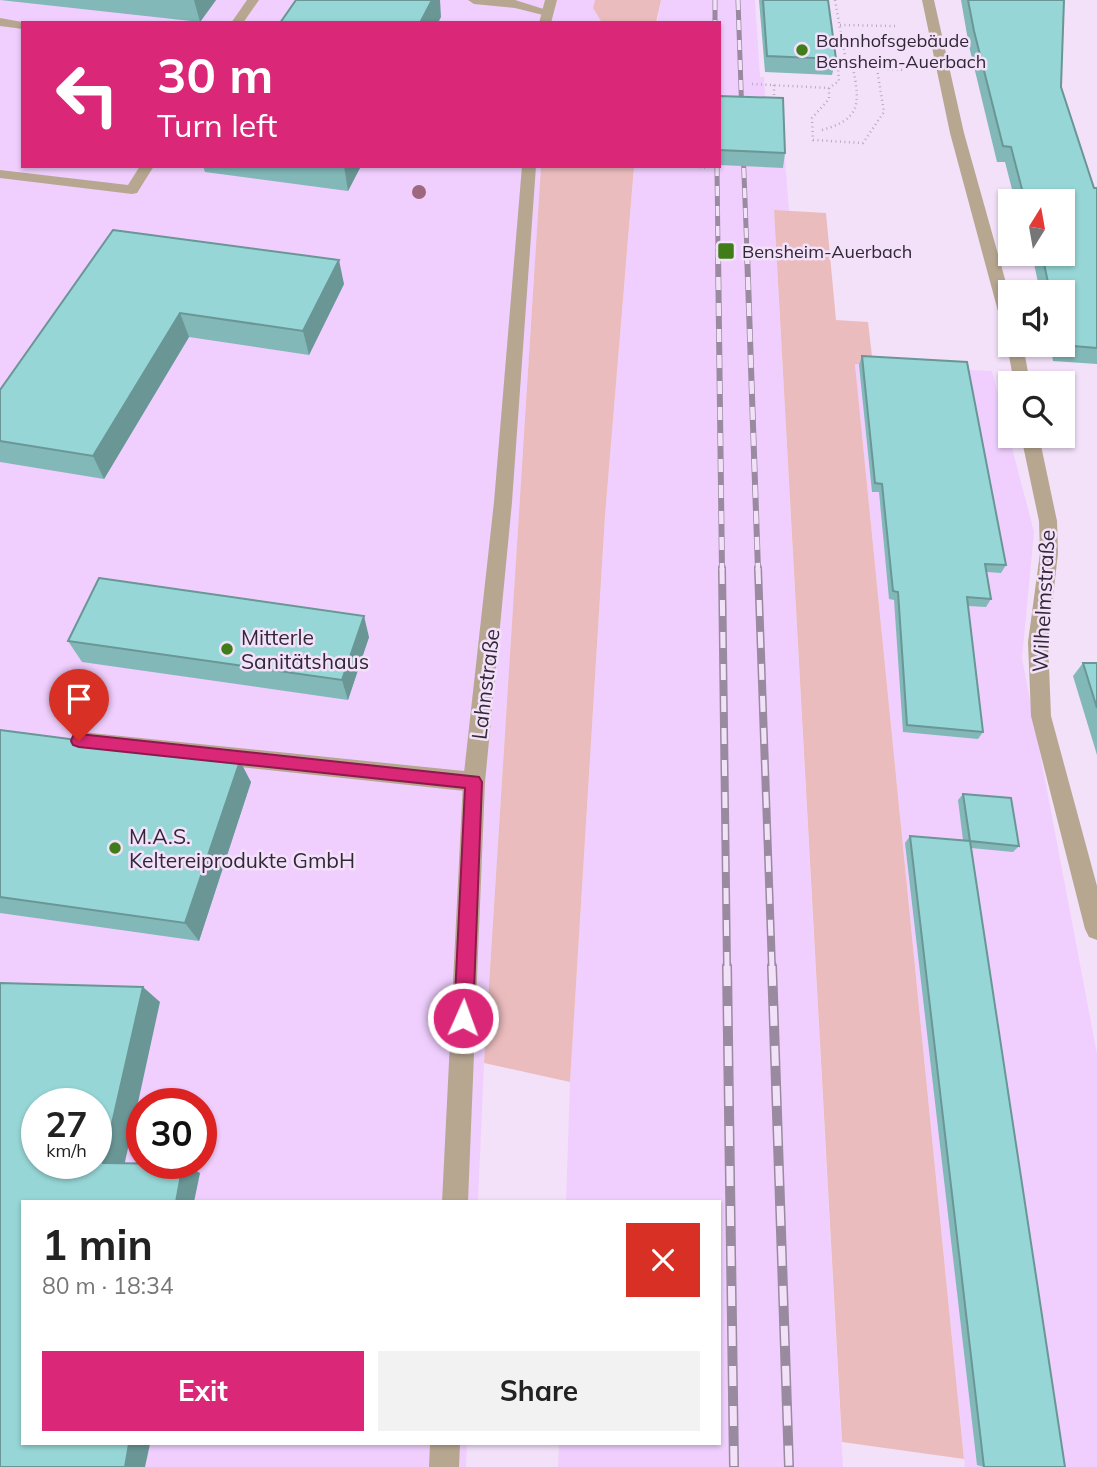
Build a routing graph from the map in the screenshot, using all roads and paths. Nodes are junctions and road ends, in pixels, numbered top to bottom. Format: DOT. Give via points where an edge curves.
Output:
graph roads {
  1 [pos="253,0"];
  2 [pos="474,0"];
  3 [pos="835,0"];
  4 [pos="928,0"];
  5 [pos="548,11"];
  6 [pos="238,21"];
  7 [pos="0,22"];
  8 [pos="21,25"];
  9 [pos="840,25"];
  10 [pos="932,28"];
  11 [pos="847,67"];
  12 [pos="853,68"];
  13 [pos="877,69"];
  14 [pos="944,72"];
  15 [pos="752,84"];
  16 [pos="774,85"];
  17 [pos="830,88"];
  18 [pos="775,112"];
  19 [pos="822,130"];
  20 [pos="146,168"];
  21 [pos="529,168"];
  22 [pos="697,168"];
  23 [pos="708,169"];
  24 [pos="0,174"];
  25 [pos="998,282"];
  26 [pos="1033,448"];
  27 [pos="68,739"];
  28 [pos="474,782"];
  29 [pos="1097,929"];
  30 [pos="455,1200"];
  31 [pos="445,1445"];
  32 [pos="444,1467"];
  1 -- 6 [label="street"];
  2 -- 5 [label="street"];
  3 -- 9 [label="path"];
  4 -- 10 [label="street"];
  7 -- 8 [label="street"];
  9 -- 10 [label="path"];
  9 -- 11 [label="path"];
  10 -- 14 [label="street"];
  11 -- 12 [label="path"];
  11 -- 17 [label="path" via="838,67 839,81"];
  12 -- 13 [label="path"];
  12 -- 19 [label="path" via="856,111 848,122"];
  13 -- 14 [label="path"];
  13 -- 17 [label="path" via="884,112 863,143 813,140 813,118 829,99"];
  14 -- 25 [label="street"];
  15 -- 16 [label="path"];
  16 -- 17 [label="path"];
  16 -- 18 [label="path"];
  20 -- 24 [label="street" via="132,190"];
  21 -- 28 [label="street, Lahnstraße" via="495,597"];
  22 -- 23 [label="path"];
  26 -- 29 [label="street, Wilhelmstraße" via="1048,521 1049,554 1037,655 1041,716"];
  27 -- 28 [label="street"];
  28 -- 30 [label="street, Lahnstraße"];
  31 -- 32 [label="street"];
}
